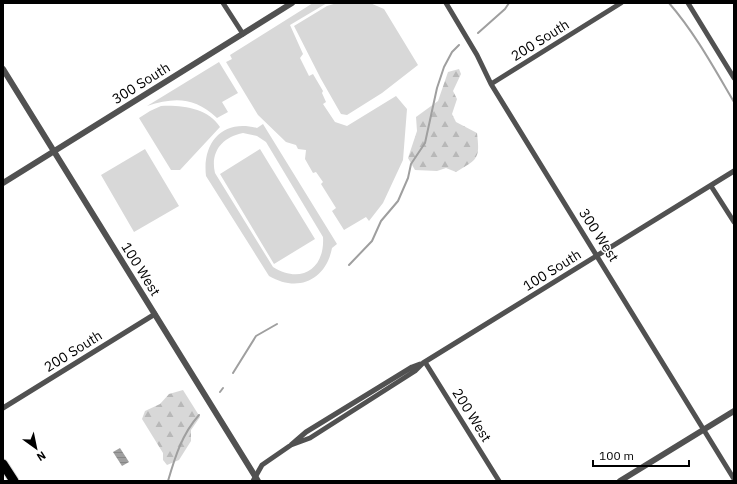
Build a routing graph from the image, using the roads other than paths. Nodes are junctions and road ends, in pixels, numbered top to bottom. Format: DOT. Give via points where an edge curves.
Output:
graph roads {
  1 [pos="223,3"];
  2 [pos="292,3"];
  3 [pos="446,3"];
  4 [pos="621,3"];
  5 [pos="688,3"];
  6 [pos="243,34"];
  7 [pos="3,69"];
  8 [pos="734,78"];
  9 [pos="491,84"];
  10 [pos="54,152"];
  11 [pos="734,171"];
  12 [pos="3,182"];
  13 [pos="711,186"];
  14 [pos="734,222"];
  15 [pos="598,256"];
  16 [pos="155,314"];
  17 [pos="424,363"];
  18 [pos="3,408"];
  19 [pos="734,411"];
  20 [pos="703,430"];
  21 [pos="3,464"];
  22 [pos="734,479"];
  23 [pos="256,480"];
  24 [pos="14,481"];
  25 [pos="499,481"];
  26 [pos="620,481"];
  1 -- 6 [label="street"];
  2 -- 6 [label="street, 300 South"];
  3 -- 9 [label="street, 300 West"];
  4 -- 9 [label="street, 200 South"];
  5 -- 8 [label="street"];
  6 -- 10 [label="street, 300 South"];
  7 -- 10 [label="street, 100 West"];
  9 -- 15 [label="street, 300 West"];
  10 -- 12 [label="street, 300 South"];
  10 -- 16 [label="street, 100 West"];
  11 -- 13 [label="street, 100 South"];
  13 -- 14 [label="street"];
  13 -- 15 [label="street, 100 South"];
  15 -- 17 [label="street, 100 South"];
  15 -- 20 [label="street, 300 West"];
  16 -- 18 [label="street, 200 South"];
  16 -- 23 [label="street, 100 West"];
  17 -- 23 [label="street, 100 South" via="310,438 291,445 268,460 262,465"];
  17 -- 25 [label="street, 200 West"];
  19 -- 20 [label="street"];
  20 -- 22 [label="street, 300 West"];
  20 -- 26 [label="street"];
  21 -- 24 [label="highway"];
}
